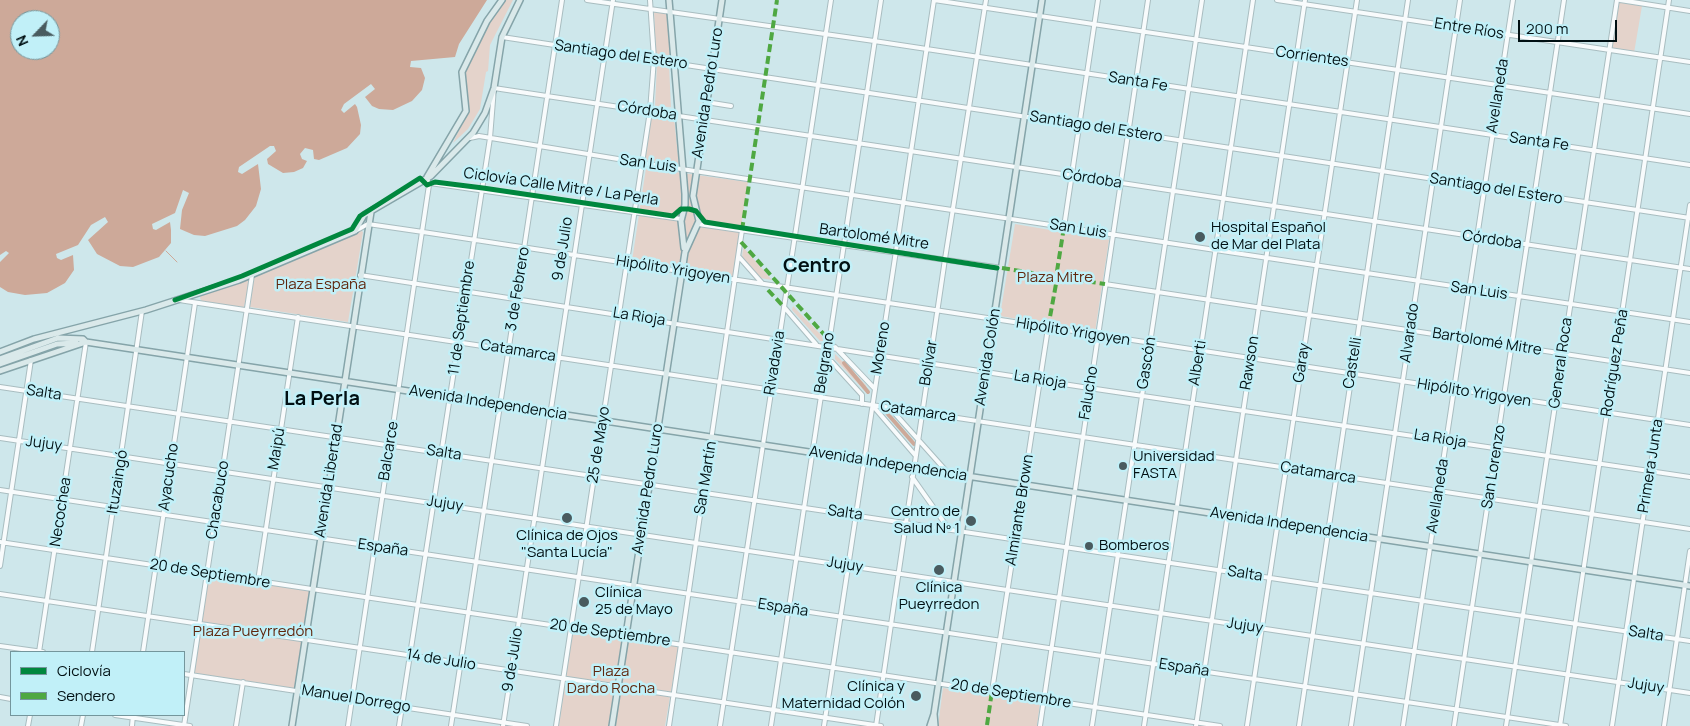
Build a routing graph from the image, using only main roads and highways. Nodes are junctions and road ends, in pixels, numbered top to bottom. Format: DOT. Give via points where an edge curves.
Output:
graph roads {
  1 [pos="502,0"];
  2 [pos="520,0"];
  3 [pos="669,0"];
  4 [pos="722,0"];
  5 [pos="1042,0"];
  6 [pos="445,148"];
  7 [pos="453,154"];
  8 [pos="427,177"];
  9 [pos="685,194"];
  10 [pos="693,196"];
  11 [pos="375,209"];
  12 [pos="697,215"];
  13 [pos="681,220"];
  14 [pos="697,225"];
  15 [pos="685,252"];
  16 [pos="59,332"];
  17 [pos="73,337"];
  18 [pos="34,340"];
  19 [pos="86,342"];
  20 [pos="79,343"];
  21 [pos="0,352"];
  22 [pos="18,352"];
  23 [pos="0,359"];
  24 [pos="0,364"];
  25 [pos="0,371"];
  26 [pos="344,381"];
  27 [pos="658,429"];
  28 [pos="970,476"];
  29 [pos="1688,585"];
  30 [pos="292,726"];
  31 [pos="612,726"];
  32 [pos="932,726"];
  1 -- 6 [label="main road" via="486,21 468,56 462,76 466,109"];
  2 -- 7 [label="main road" via="502,37 494,88 482,119 468,140"];
  3 -- 9 [label="main road, Avenida Pedro Luro"];
  4 -- 10 [label="main road, Avenida Pedro Luro"];
  5 -- 28 [label="main road, Avenida Colón"];
  6 -- 7 [label="main road"];
  6 -- 8 [label="main road"];
  7 -- 8 [label="main road"];
  8 -- 11 [label="main road"];
  9 -- 10 [label="main road" via="689,199"];
  9 -- 13 [label="main road, Avenida Pedro Luro"];
  10 -- 12 [label="main road, Avenida Pedro Luro"];
  11 -- 16 [label="main road" via="362,217 355,230 252,275 142,311"];
  11 -- 26 [label="main road, Avenida Libertad" via="369,214"];
  12 -- 13 [label="main road" via="689,212"];
  12 -- 14 [label="main road, Avenida Pedro Luro"];
  13 -- 14 [label="main road" via="687,229"];
  13 -- 15 [label="main road, Avenida Pedro Luro"];
  14 -- 15 [label="main road, Avenida Pedro Luro"];
  15 -- 27 [label="main road, Avenida Pedro Luro"];
  16 -- 17 [label="main road"];
  16 -- 18 [label="main road"];
  17 -- 19 [label="main road"];
  17 -- 22 [label="main road" via="58,338"];
  18 -- 21 [label="main road"];
  18 -- 22 [label="main road"];
  19 -- 20 [label="main road"];
  19 -- 26 [label="main road, Avenida Independencia"];
  20 -- 24 [label="main road" via="60,343"];
  20 -- 25 [label="main road"];
  22 -- 23 [label="main road"];
  26 -- 27 [label="main road, Avenida Independencia"];
  26 -- 30 [label="main road, Avenida Libertad"];
  27 -- 28 [label="main road, Avenida Independencia"];
  27 -- 31 [label="main road, Avenida Pedro Luro"];
  28 -- 29 [label="main road, Avenida Independencia"];
  28 -- 32 [label="main road, Avenida Colón"];
}
